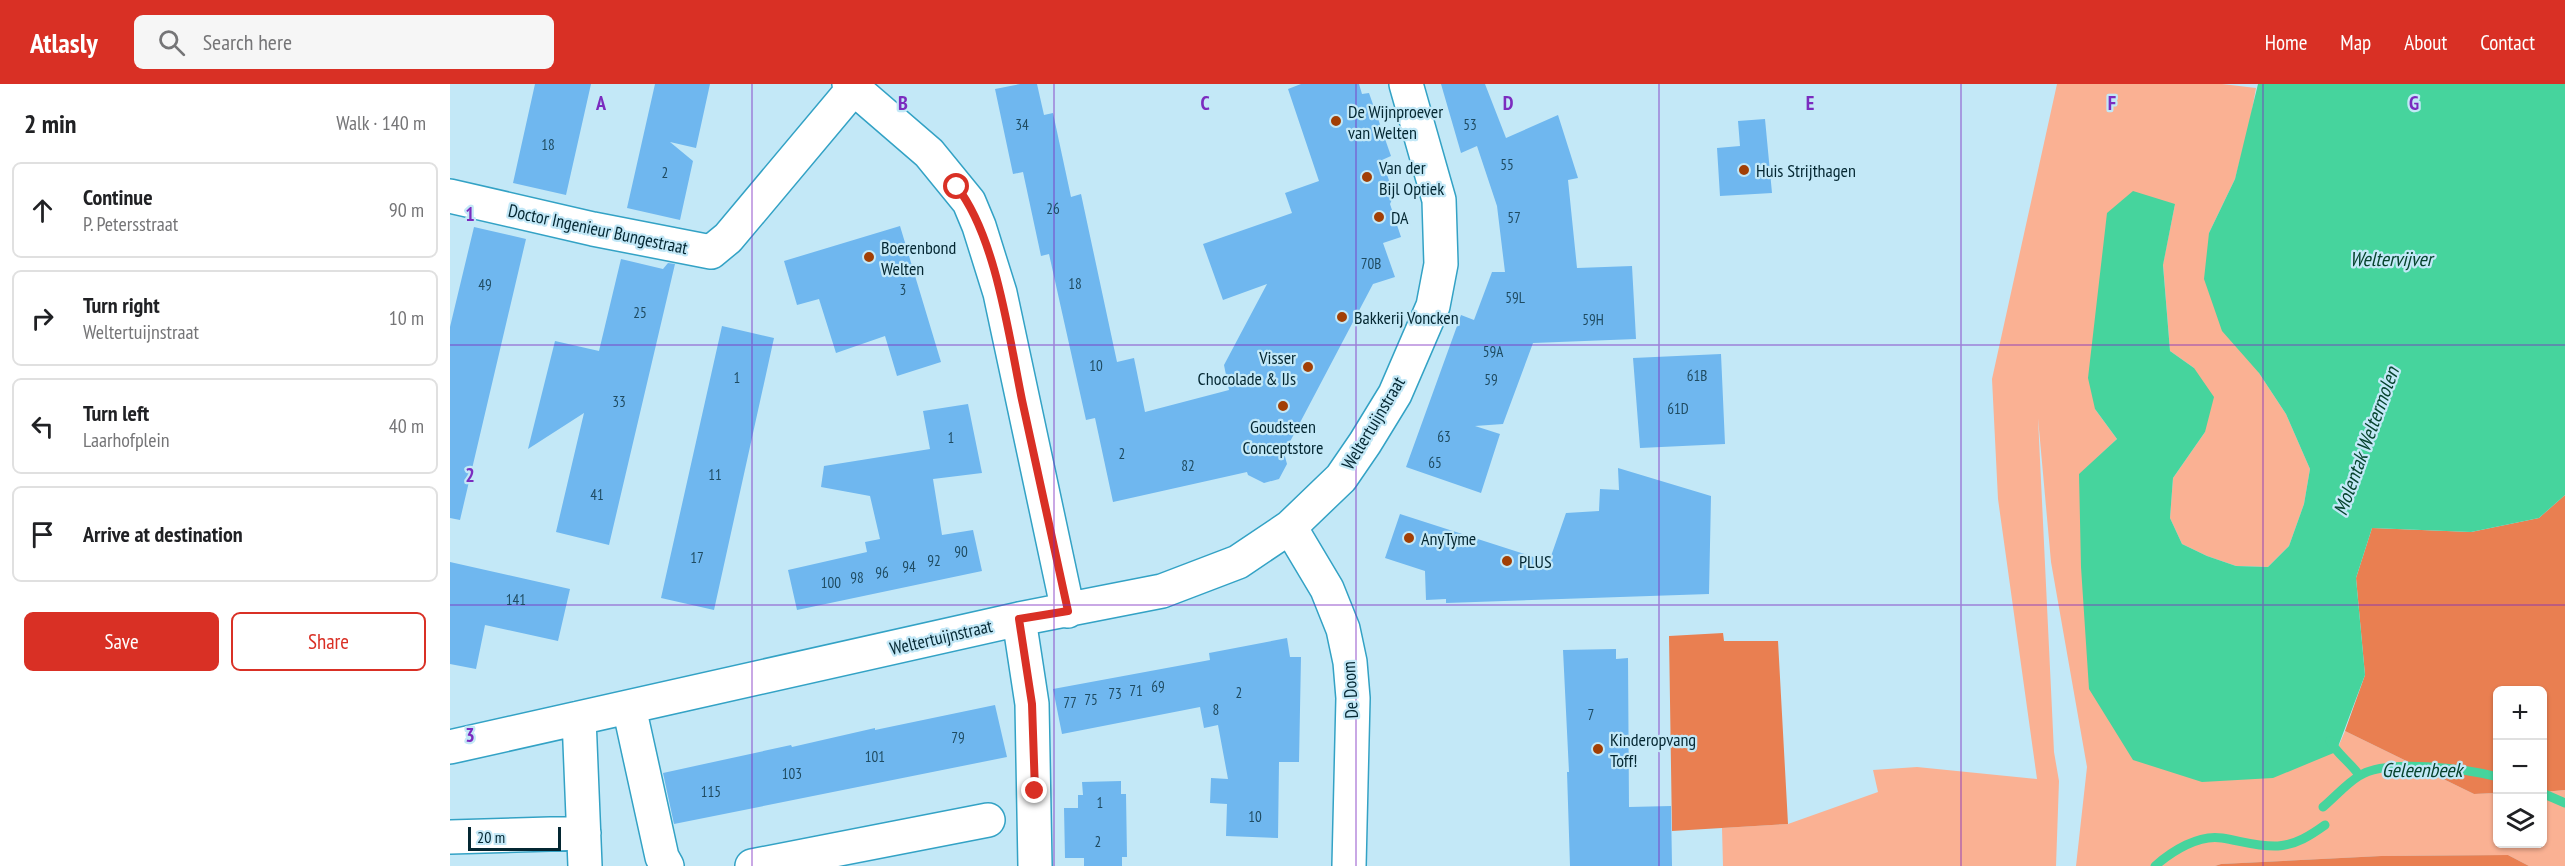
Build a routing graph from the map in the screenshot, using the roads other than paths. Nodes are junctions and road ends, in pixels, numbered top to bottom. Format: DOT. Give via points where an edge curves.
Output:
graph roads {
  1 [pos="1406,84"];
  2 [pos="851,86"];
  3 [pos="450,196"];
  4 [pos="1290,527"];
  5 [pos="1068,611"];
  6 [pos="1019,619"];
  7 [pos="628,707"];
  8 [pos="579,718"];
  9 [pos="450,747"];
  10 [pos="988,820"];
  11 [pos="584,833"];
  12 [pos="450,837"];
  13 [pos="585,866"];
  14 [pos="667,866"];
  15 [pos="752,866"];
  16 [pos="1035,866"];
  17 [pos="1349,866"];
  1 -- 4 [label="street, Weltertuijnstraat" via="1439,200 1441,264 1433,306 1395,394 1365,443 1341,478"];
  2 -- 3 [label="street, Doctor Ingenieur Bungestraat" via="728,238 711,252 593,230"];
  2 -- 5 [label="street" via="929,153 969,202 980,226 1000,292"];
  4 -- 5 [label="street, Weltertuijnstraat" via="1238,562 1162,591"];
  4 -- 17 [label="street, De Doom" via="1327,589 1350,662 1353,698"];
  5 -- 6 [label="street, Weltertuijnstraat"];
  6 -- 7 [label="street, Weltertuijnstraat"];
  6 -- 16 [label="street" via="1032,704"];
  7 -- 8 [label="street, Weltertuijnstraat"];
  7 -- 14 [label="street"];
  8 -- 9 [label="street, Weltertuijnstraat"];
  8 -- 11 [label="street"];
  10 -- 15 [label="street"];
  11 -- 12 [label="street"];
  11 -- 13 [label="street"];
}
